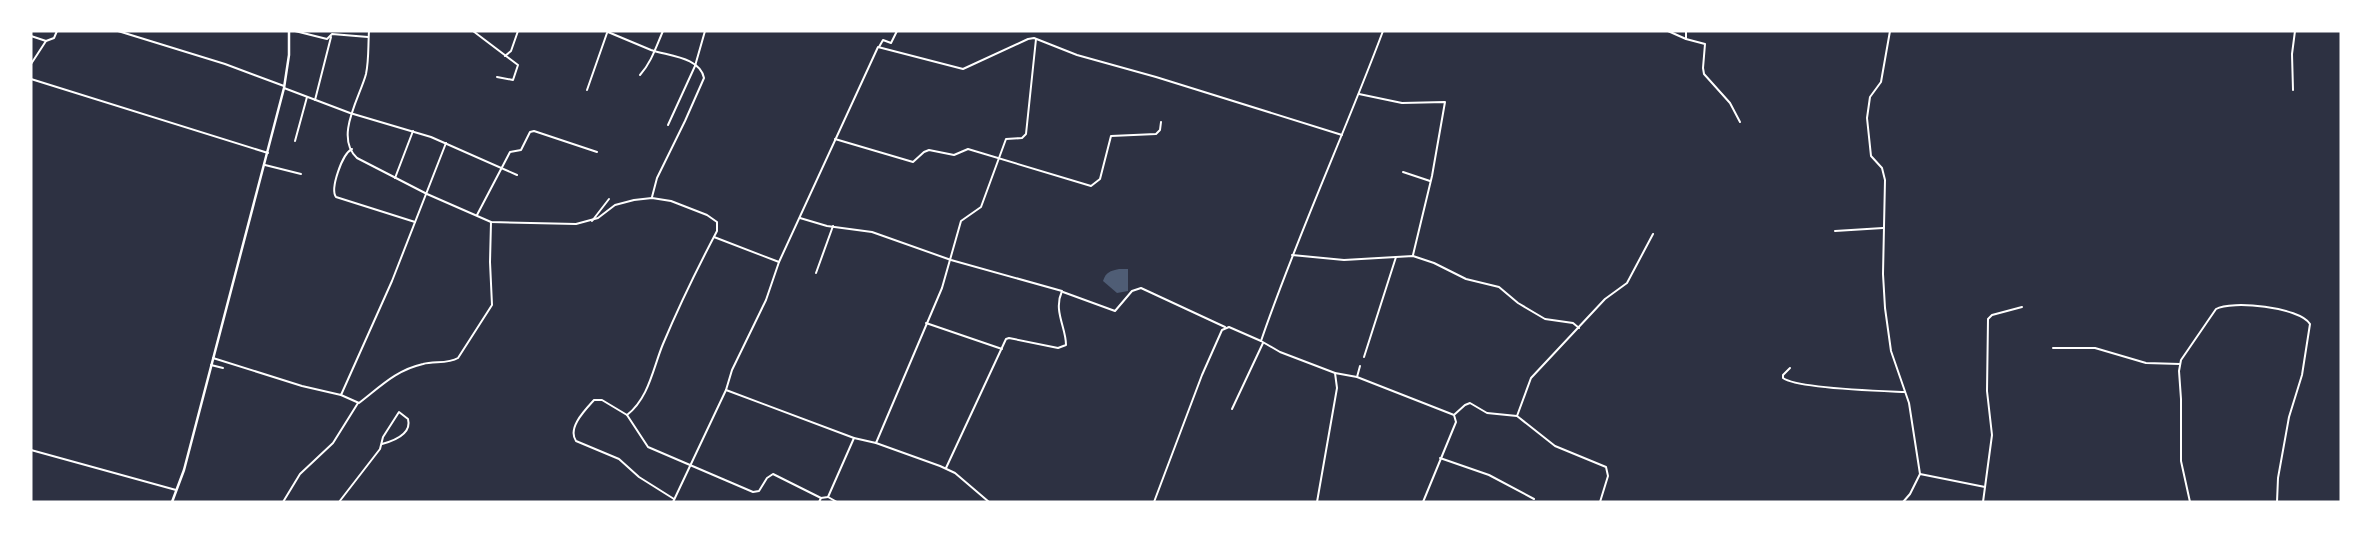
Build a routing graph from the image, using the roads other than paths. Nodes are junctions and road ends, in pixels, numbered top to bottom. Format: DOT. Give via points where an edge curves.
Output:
graph roads {
  1 [pos="57,31"];
  2 [pos="118,31"];
  3 [pos="289,31"];
  4 [pos="295,31"];
  5 [pos="324,31"];
  6 [pos="369,31"];
  7 [pos="474,31"];
  8 [pos="518,31"];
  9 [pos="663,31"];
  10 [pos="705,31"];
  11 [pos="897,31"];
  12 [pos="1383,31"];
  13 [pos="1668,31"];
  14 [pos="1686,31"];
  15 [pos="1890,31"];
  16 [pos="2295,31"];
  17 [pos="607,32"];
  18 [pos="333,34"];
  19 [pos="31,36"];
  20 [pos="323,37"];
  21 [pos="368,37"];
  22 [pos="1036,39"];
  23 [pos="1686,39"];
  24 [pos="46,41"];
  25 [pos="878,47"];
  26 [pos="653,50"];
  27 [pos="505,56"];
  28 [pos="31,64"];
  29 [pos="695,66"];
  30 [pos="640,75"];
  31 [pos="497,77"];
  32 [pos="31,79"];
  33 [pos="284,87"];
  34 [pos="586,90"];
  35 [pos="2292,90"];
  36 [pos="1359,94"];
  37 [pos="307,97"];
  38 [pos="315,100"];
  39 [pos="350,113"];
  40 [pos="1161,122"];
  41 [pos="1740,122"];
  42 [pos="668,125"];
  43 [pos="413,131"];
  44 [pos="1342,135"];
  45 [pos="835,139"];
  46 [pos="295,141"];
  47 [pos="446,143"];
  48 [pos="352,149"];
  49 [pos="597,152"];
  50 [pos="268,153"];
  51 [pos="1000,157"];
  52 [pos="264,164"];
  53 [pos="502,168"];
  54 [pos="1403,172"];
  55 [pos="301,174"];
  56 [pos="517,175"];
  57 [pos="395,178"];
  58 [pos="1430,181"];
  59 [pos="427,194"];
  60 [pos="652,198"];
  61 [pos="609,199"];
  62 [pos="477,216"];
  63 [pos="800,218"];
  64 [pos="592,221"];
  65 [pos="415,222"];
  66 [pos="491,222"];
  67 [pos="833,226"];
  68 [pos="1883,228"];
  69 [pos="1835,231"];
  70 [pos="1653,234"];
  71 [pos="714,237"];
  72 [pos="1292,255"];
  73 [pos="1413,256"];
  74 [pos="1396,257"];
  75 [pos="951,260"];
  76 [pos="779,262"];
  77 [pos="816,273"];
  78 [pos="1062,291"];
  79 [pos="2022,307"];
  80 [pos="926,323"];
  81 [pos="1225,328"];
  82 [pos="1579,328"];
  83 [pos="1262,342"];
  84 [pos="1002,348"];
  85 [pos="2053,348"];
  86 [pos="1364,357"];
  87 [pos="213,358"];
  88 [pos="2180,364"];
  89 [pos="211,365"];
  90 [pos="1360,366"];
  91 [pos="224,368"];
  92 [pos="1790,368"];
  93 [pos="1336,373"];
  94 [pos="1357,377"];
  95 [pos="726,390"];
  96 [pos="1905,392"];
  97 [pos="341,395"];
  98 [pos="359,403"];
  99 [pos="1232,409"];
  100 [pos="627,415"];
  101 [pos="1454,415"];
  102 [pos="1517,416"];
  103 [pos="854,438"];
  104 [pos="876,443"];
  105 [pos="382,444"];
  106 [pos="31,450"];
  107 [pos="1440,458"];
  108 [pos="690,466"];
  109 [pos="946,468"];
  110 [pos="1920,474"];
  111 [pos="1985,487"];
  112 [pos="177,490"];
  113 [pos="828,496"];
  114 [pos="821,498"];
  115 [pos="1534,499"];
  116 [pos="674,500"];
  117 [pos="172,502"];
  118 [pos="283,502"];
  119 [pos="339,502"];
  120 [pos="819,502"];
  121 [pos="837,502"];
  122 [pos="989,502"];
  123 [pos="1154,502"];
  124 [pos="1316,502"];
  125 [pos="1423,502"];
  126 [pos="1600,502"];
  127 [pos="1903,502"];
  128 [pos="1983,502"];
  129 [pos="2190,502"];
  130 [pos="2277,502"];
  1 -- 24 [label="street" via="54,38"];
  2 -- 33 [label="street" via="225,64"];
  3 -- 33 [label="main road"];
  4 -- 20 [label="street"];
  5 -- 20 [label="street"];
  6 -- 21 [label="street"];
  7 -- 27 [label="street"];
  8 -- 27 [label="street" via="511,52"];
  9 -- 26 [label="street" via="657,48"];
  10 -- 29 [label="street"];
  11 -- 25 [label="street" via="891,43 883,40"];
  12 -- 36 [label="street"];
  13 -- 23 [label="street"];
  14 -- 23 [label="street"];
  15 -- 68 [label="street" via="1881,82 1870,97 1867,118 1871,156 1878,162 1885,180"];
  16 -- 35 [label="street"];
  17 -- 26 [label="street"];
  17 -- 34 [label="street"];
  18 -- 20 [label="street"];
  18 -- 21 [label="street"];
  18 -- 38 [label="street"];
  19 -- 24 [label="street"];
  21 -- 39 [label="street" via="365,75"];
  22 -- 25 [label="street" via="1028,39 963,69"];
  22 -- 44 [label="street" via="1078,55"];
  22 -- 51 [label="street" via="1028,130 1024,137 1006,139"];
  23 -- 41 [label="street" via="1705,44 1704,74 1730,103"];
  24 -- 28 [label="street"];
  25 -- 45 [label="street"];
  26 -- 29 [label="street" via="684,59"];
  26 -- 30 [label="street" via="649,64"];
  27 -- 31 [label="street" via="518,68 512,80"];
  29 -- 42 [label="street"];
  29 -- 60 [label="street" via="704,78 657,178"];
  32 -- 50 [label="street"];
  33 -- 37 [label="street"];
  33 -- 50 [label="main road"];
  36 -- 44 [label="street"];
  36 -- 58 [label="street" via="1402,103 1445,102"];
  37 -- 38 [label="street"];
  37 -- 46 [label="street"];
  38 -- 39 [label="street"];
  39 -- 43 [label="street"];
  39 -- 48 [label="street" via="348,132"];
  40 -- 51 [label="street" via="1156,134 1111,136 1100,179 1091,186"];
  43 -- 47 [label="street"];
  43 -- 57 [label="street"];
  44 -- 72 [label="street"];
  45 -- 51 [label="street" via="913,162 929,150 954,155 968,149"];
  45 -- 63 [label="street"];
  47 -- 53 [label="street"];
  47 -- 59 [label="street"];
  48 -- 57 [label="street" via="357,158"];
  48 -- 65 [label="street" via="346,153 335,182 333,190 336,197"];
  49 -- 53 [label="street" via="532,131 521,150 510,152"];
  50 -- 52 [label="main road"];
  51 -- 75 [label="street" via="981,207 961,221"];
  52 -- 55 [label="street"];
  52 -- 87 [label="main road"];
  53 -- 56 [label="street"];
  53 -- 62 [label="street"];
  54 -- 58 [label="street"];
  57 -- 59 [label="street"];
  58 -- 73 [label="street"];
  59 -- 62 [label="street"];
  59 -- 65 [label="street"];
  60 -- 64 [label="street" via="615,205"];
  60 -- 71 [label="street" via="671,201 707,215 718,226"];
  61 -- 64 [label="street"];
  62 -- 66 [label="street"];
  63 -- 67 [label="street"];
  63 -- 76 [label="street"];
  64 -- 66 [label="street" via="576,224"];
  65 -- 97 [label="street"];
  66 -- 98 [label="street" via="492,305 458,358 400,372 385,380"];
  67 -- 75 [label="street" via="872,232"];
  67 -- 77 [label="street"];
  68 -- 69 [label="street"];
  68 -- 96 [label="street" via="1884,308 1891,350"];
  70 -- 82 [label="street" via="1628,283 1605,299"];
  71 -- 76 [label="street"];
  71 -- 100 [label="street" via="664,342 644,395"];
  72 -- 74 [label="street" via="1344,260"];
  72 -- 83 [label="street"];
  73 -- 74 [label="street"];
  73 -- 82 [label="street" via="1466,279 1499,287 1545,319 1572,323"];
  74 -- 86 [label="street"];
  75 -- 78 [label="street"];
  75 -- 80 [label="street"];
  76 -- 95 [label="street" via="766,300 732,370"];
  78 -- 81 [label="street" via="1115,311 1132,291 1141,288"];
  78 -- 84 [label="street" via="1059,304 1066,337 1063,348 1009,338"];
  79 -- 111 [label="street" via="1988,319 1987,391 1992,435"];
  80 -- 84 [label="street"];
  80 -- 104 [label="street"];
  81 -- 83 [label="street"];
  81 -- 123 [label="street" via="1216,340"];
  82 -- 102 [label="street" via="1531,378"];
  83 -- 93 [label="street"];
  83 -- 99 [label="street"];
  84 -- 109 [label="street"];
  85 -- 88 [label="street" via="2095,348 2146,363"];
  87 -- 89 [label="main road"];
  87 -- 97 [label="street"];
  88 -- 129 [label="street" via="2181,461"];
  88 -- 130 [label="street" via="2216,309 2222,306 2277,307 2310,322 2302,375 2289,416"];
  89 -- 91 [label="street"];
  89 -- 112 [label="main road"];
  90 -- 94 [label="street"];
  92 -- 96 [label="street" via="1783,378 1792,383"];
  93 -- 94 [label="street"];
  93 -- 124 [label="street" via="1337,388"];
  94 -- 101 [label="street"];
  95 -- 103 [label="street"];
  95 -- 108 [label="street"];
  96 -- 110 [label="street"];
  97 -- 98 [label="street"];
  98 -- 118 [label="street" via="333,443 300,474"];
  100 -- 108 [label="street" via="645,445"];
  100 -- 116 [label="street" via="602,400 594,400 580,417 574,439 619,459"];
  101 -- 102 [label="street" via="1470,403 1487,413"];
  101 -- 107 [label="street" via="1456,422"];
  102 -- 126 [label="street" via="1555,446 1606,467 1608,476"];
  103 -- 104 [label="street"];
  103 -- 113 [label="street"];
  104 -- 109 [label="street"];
  105 -- 105 [label="street" via="400,438 409,424 399,412"];
  105 -- 119 [label="street"];
  106 -- 112 [label="street"];
  107 -- 115 [label="street" via="1489,475"];
  107 -- 125 [label="street"];
  108 -- 114 [label="street" via="753,492 759,491 766,478 773,474"];
  108 -- 116 [label="street"];
  109 -- 122 [label="street"];
  110 -- 111 [label="street"];
  110 -- 127 [label="street"];
  111 -- 128 [label="street"];
  112 -- 117 [label="main road"];
  113 -- 114 [label="street"];
  113 -- 121 [label="street"];
  114 -- 120 [label="street"];
}
